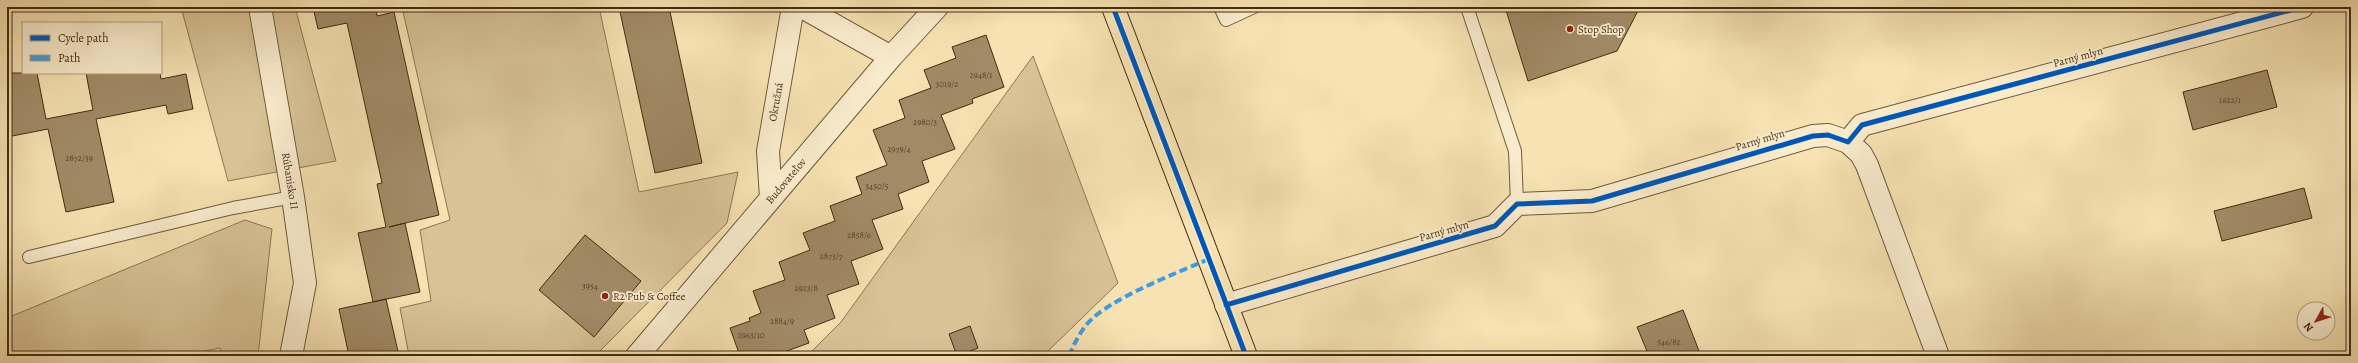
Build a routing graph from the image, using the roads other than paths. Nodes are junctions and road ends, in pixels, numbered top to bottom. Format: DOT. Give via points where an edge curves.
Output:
graph roads {
  1 [pos="260,7"];
  2 [pos="793,7"];
  3 [pos="802,7"];
  4 [pos="937,7"];
  5 [pos="1113,7"];
  6 [pos="1220,7"];
  7 [pos="1254,7"];
  8 [pos="1467,7"];
  9 [pos="2302,7"];
  10 [pos="891,57"];
  11 [pos="1848,142"];
  12 [pos="293,197"];
  13 [pos="771,198"];
  14 [pos="1517,204"];
  15 [pos="29,257"];
  16 [pos="1226,305"];
  17 [pos="291,356"];
  18 [pos="636,356"];
  19 [pos="1246,356"];
  20 [pos="1938,356"];
  1 -- 12 [label="street, Rúbanisko II"];
  2 -- 13 [label="street, Okružná" via="768,151"];
  3 -- 10 [label="street"];
  4 -- 10 [label="street, Budovateľov"];
  5 -- 16 [label="main road"];
  6 -- 7 [label="lane" via="1226,20"];
  8 -- 14 [label="lane" via="1515,150"];
  9 -- 11 [label="street, Parný mlyn" via="1862,126"];
  10 -- 13 [label="street, Budovateľov"];
  11 -- 14 [label="street, Parný mlyn" via="1828,135 1806,137 1592,201"];
  11 -- 20 [label="street" via="1861,154 1867,165"];
  12 -- 15 [label="lane" via="233,208"];
  12 -- 17 [label="street, Rúbanisko II" via="305,283"];
  13 -- 18 [label="street, Budovateľov"];
  14 -- 16 [label="street, Parný mlyn" via="1495,226"];
  16 -- 19 [label="main road"];
}
